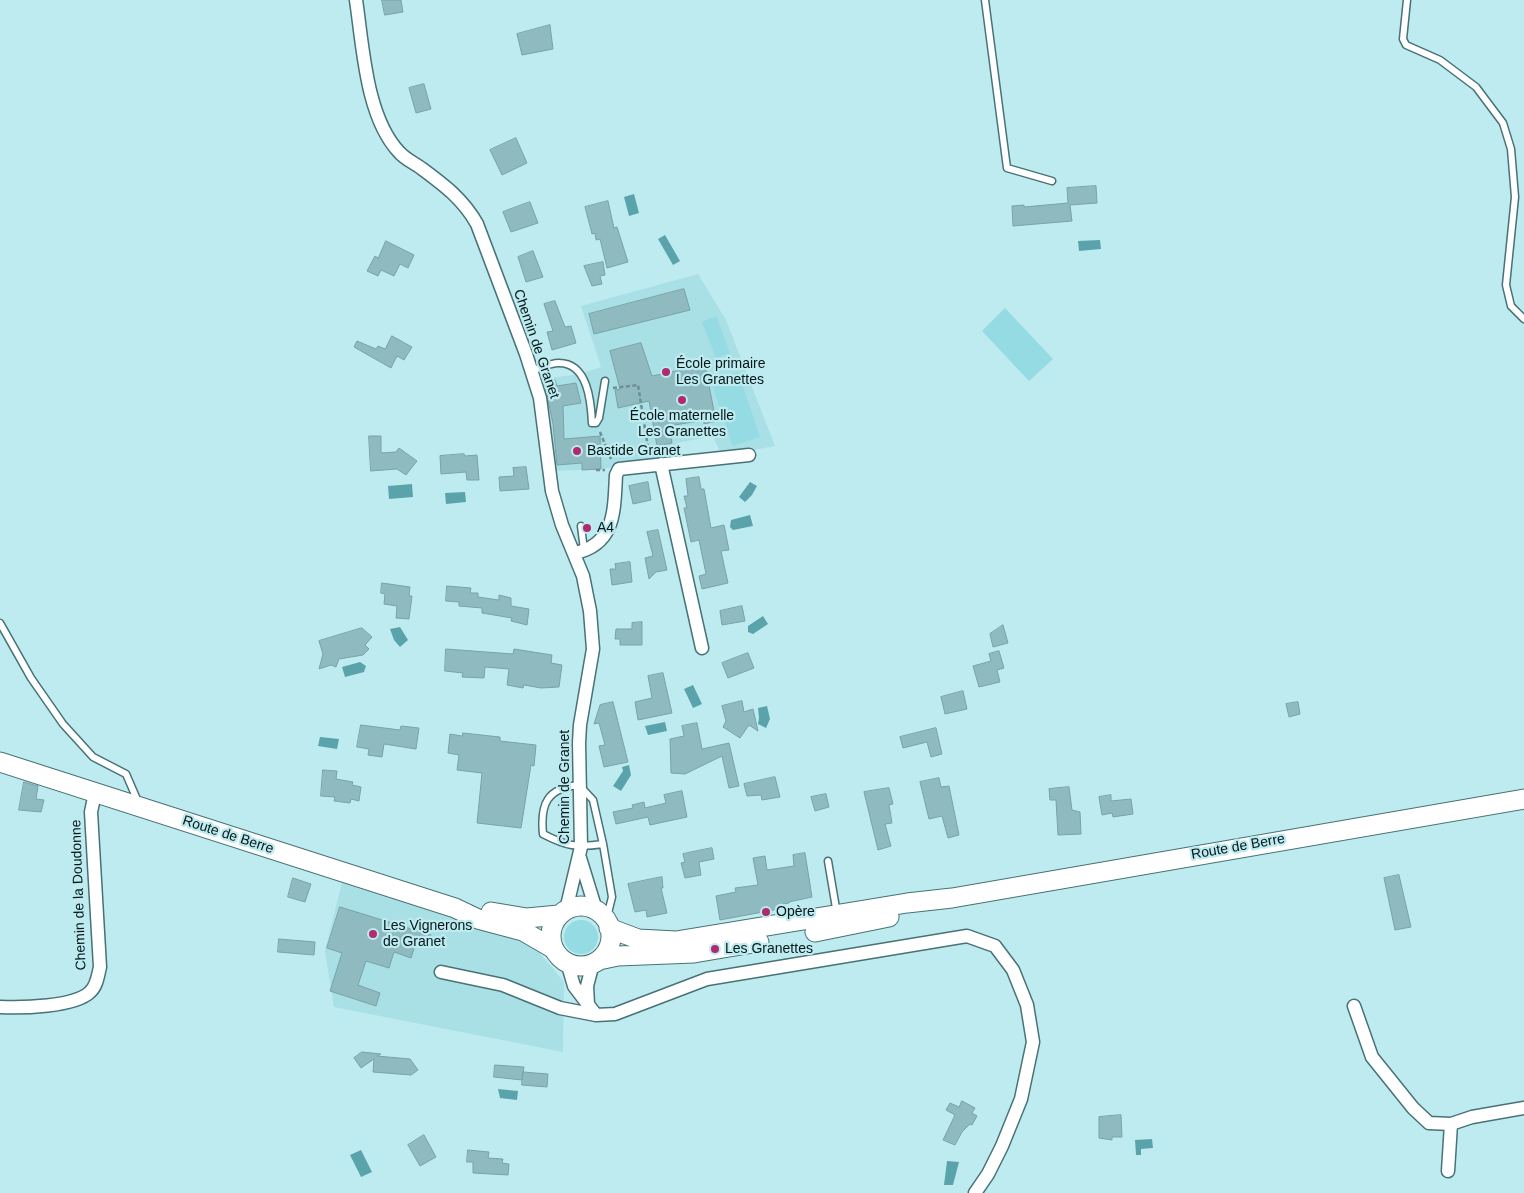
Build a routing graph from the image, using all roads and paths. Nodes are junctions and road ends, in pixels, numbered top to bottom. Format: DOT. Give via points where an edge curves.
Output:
graph roads {
  1 [pos="356,0"];
  2 [pos="984,0"];
  3 [pos="1407,0"];
  4 [pos="1052,180"];
  5 [pos="1524,319"];
  6 [pos="531,370"];
  7 [pos="605,382"];
  8 [pos="617,388"];
  9 [pos="652,418"];
  10 [pos="644,420"];
  11 [pos="604,440"];
  12 [pos="750,454"];
  13 [pos="655,461"];
  14 [pos="614,465"];
  15 [pos="596,470"];
  16 [pos="602,470"];
  17 [pos="581,526"];
  18 [pos="580,552"];
  19 [pos="0,623"];
  20 [pos="702,648"];
  21 [pos="0,762"];
  22 [pos="579,785"];
  23 [pos="96,793"];
  24 [pos="1524,799"];
  25 [pos="141,807"];
  26 [pos="603,844"];
  27 [pos="580,853"];
  28 [pos="828,861"];
  29 [pos="952,898"];
  30 [pos="455,908"];
  31 [pos="562,913"];
  32 [pos="837,915"];
  33 [pos="604,919"];
  34 [pos="738,945"];
  35 [pos="554,949"];
  36 [pos="596,961"];
  37 [pos="567,962"];
  38 [pos="441,972"];
  39 [pos="588,1004"];
  40 [pos="1354,1006"];
  41 [pos="0,1007"];
  42 [pos="596,1015"];
  43 [pos="1524,1108"];
  44 [pos="1452,1124"];
  45 [pos="1448,1171"];
  46 [pos="975,1193"];
  1 -- 6 [label="street, Chemin de Granet" via="368,78 388,139 401,154 453,192 467,207 477,224"];
  2 -- 4 [label="lane" via="1007,168"];
  3 -- 5 [label="lane" via="1403,39 1406,45 1440,60 1476,88 1503,123 1510,149 1515,196 1506,285 1511,306"];
  6 -- 7 [label="lane" via="558,363 568,365 580,374 586,386 592,423 599,418"];
  6 -- 18 [label="street, Chemin de Granet" via="543,406 552,491 562,525"];
  8 -- 10 [label="path" via="638,385"];
  9 -- 10 [label="path"];
  10 -- 13 [label="path"];
  11 -- 14 [label="path"];
  12 -- 13 [label="street"];
  13 -- 18 [label="street" via="617,472 612,523 602,540 590,550"];
  13 -- 20 [label="street"];
  15 -- 16 [label="path"];
  17 -- 18 [label="lane"];
  18 -- 22 [label="street, Chemin de Granet" via="594,648 580,725"];
  19 -- 25 [label="lane" via="63,724 93,757 126,774"];
  21 -- 23 [label="main road, Route de Berre"];
  22 -- 26 [label="lane" via="594,800"];
  22 -- 27 [label="street, Chemin de Granet"];
  22 -- 27 [label="lane" via="566,786 549,796 541,814 543,834"];
  23 -- 25 [label="main road, Route de Berre"];
  23 -- 41 [label="street, Chemin de la Doudonne" via="91,812 100,967 97,980 91,992 80,999 24,1008"];
  24 -- 29 [label="main road, Route de Berre"];
  25 -- 30 [label="main road, Route de Berre"];
  26 -- 27 [label="lane"];
  26 -- 33 [label="lane" via="612,897"];
  27 -- 31 [label="street, Chemin de Granet"];
  27 -- 33 [label="street, Chemin de Granet"];
  28 -- 32 [label="lane"];
  29 -- 32 [label="main road, Route de Berre"];
  29 -- 34 [label="main road, Route de Berre" via="862,924"];
  30 -- 31 [label="main road, Route de Berre" via="475,908 527,918"];
  30 -- 35 [label="main road, Route de Berre" via="478,919 523,931"];
  31 -- 33 [label="main road" via="580,906"];
  31 -- 35 [label="main road" via="551,931"];
  32 -- 33 [label="main road, Route de Berre" via="676,941 638,939"];
  32 -- 34 [label="lane" via="832,922 749,937"];
  33 -- 36 [label="main road" via="611,935 608,949"];
  34 -- 36 [label="main road, Route de Berre" via="694,953 618,956"];
  35 -- 37 [label="main road"];
  36 -- 37 [label="main road" via="576,965"];
  36 -- 39 [label="street" via="588,981"];
  37 -- 39 [label="street" via="574,986"];
  38 -- 42 [label="street" via="503,985 560,1008"];
  39 -- 42 [label="street"];
  40 -- 44 [label="street" via="1372,1057 1413,1108 1429,1123"];
  42 -- 46 [label="street" via="615,1014 707,979 967,936 995,946 1013,970 1027,1005 1033,1042 1021,1098 1002,1146"];
  43 -- 44 [label="street"];
  44 -- 45 [label="street"];
}
